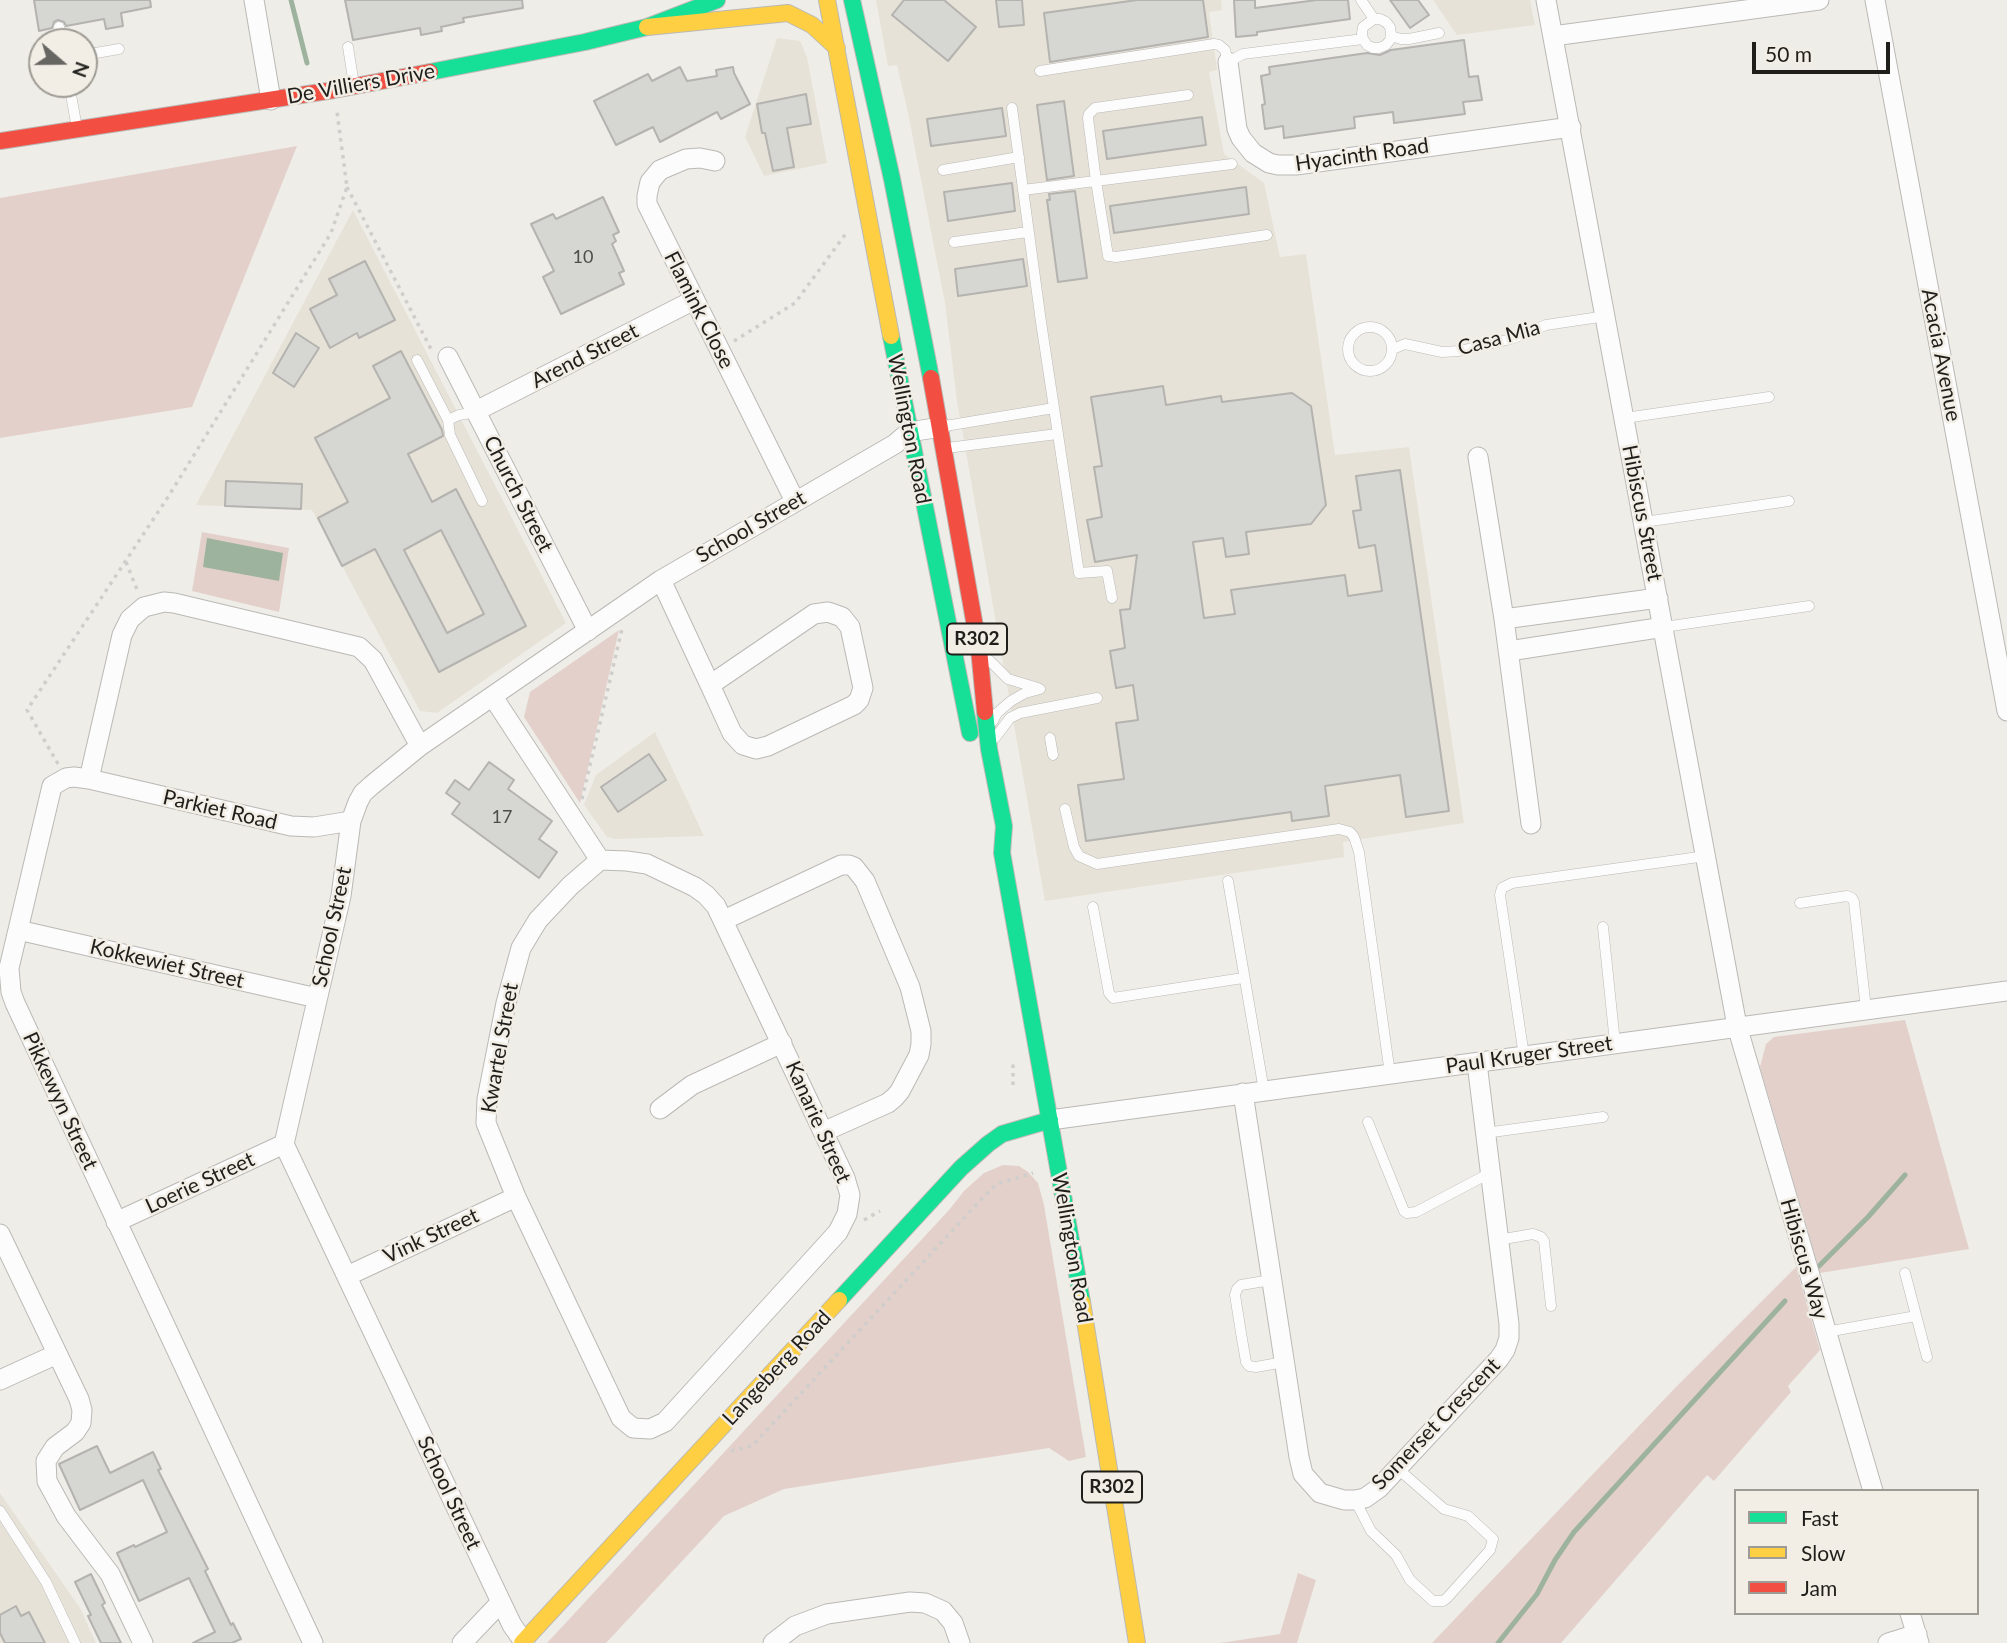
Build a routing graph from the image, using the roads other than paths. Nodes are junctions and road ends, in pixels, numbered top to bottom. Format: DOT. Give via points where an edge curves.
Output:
graph roads {
  1 [pos="254,0"];
  2 [pos="716,0"];
  3 [pos="827,0"];
  4 [pos="852,0"];
  5 [pos="1361,0"];
  6 [pos="1546,0"];
  7 [pos="1819,0"];
  8 [pos="1875,0"];
  9 [pos="1374,19"];
  10 [pos="647,27"];
  11 [pos="1439,33"];
  12 [pos="1391,36"];
  13 [pos="1553,36"];
  14 [pos="1363,40"];
  15 [pos="348,47"];
  16 [pos="837,48"];
  17 [pos="119,49"];
  18 [pos="98,53"];
  19 [pos="1228,62"];
  20 [pos="1040,71"];
  21 [pos="354,86"];
  22 [pos="1188,95"];
  23 [pos="71,98"];
  24 [pos="271,100"];
  25 [pos="1012,108"];
  26 [pos="1570,127"];
  27 [pos="77,129"];
  28 [pos="0,141"];
  29 [pos="1019,157"];
  30 [pos="715,162"];
  31 [pos="1232,164"];
  32 [pos="943,170"];
  33 [pos="1096,181"];
  34 [pos="1023,190"];
  35 [pos="1028,232"];
  36 [pos="1267,235"];
  37 [pos="954,242"];
  38 [pos="694,300"];
  39 [pos="1606,316"];
  40 [pos="1393,349"];
  41 [pos="449,357"];
  42 [pos="416,360"];
  43 [pos="1769,397"];
  44 [pos="1054,408"];
  45 [pos="477,411"];
  46 [pos="1625,418"];
  47 [pos="448,420"];
  48 [pos="941,426"];
  49 [pos="1057,434"];
  50 [pos="906,443"];
  51 [pos="945,449"];
  52 [pos="1478,457"];
  53 [pos="482,501"];
  54 [pos="795,501"];
  55 [pos="1789,501"];
  56 [pos="1644,522"];
  57 [pos="661,580"];
  58 [pos="1658,597"];
  59 [pos="1112,598"];
  60 [pos="1809,606"];
  61 [pos="1504,619"];
  62 [pos="1664,627"];
  63 [pos="588,631"];
  64 [pos="979,649"];
  65 [pos="1508,651"];
  66 [pos="709,685"];
  67 [pos="493,697"];
  68 [pos="1097,698"];
  69 [pos="2007,711"];
  70 [pos="987,732"];
  71 [pos="1050,738"];
  72 [pos="420,746"];
  73 [pos="984,749"];
  74 [pos="1053,755"];
  75 [pos="89,779"];
  76 [pos="984,807"];
  77 [pos="1065,809"];
  78 [pos="351,821"];
  79 [pos="1531,824"];
  80 [pos="988,832"];
  81 [pos="1002,853"];
  82 [pos="1706,856"];
  83 [pos="600,860"];
  84 [pos="1228,881"];
  85 [pos="1800,903"];
  86 [pos="1093,907"];
  87 [pos="724,920"];
  88 [pos="1603,928"];
  89 [pos="18,930"];
  90 [pos="5,970"];
  91 [pos="1243,978"];
  92 [pos="2007,991"];
  93 [pos="317,998"];
  94 [pos="1866,1009"];
  95 [pos="1737,1026"];
  96 [pos="782,1043"];
  97 [pos="1615,1043"];
  98 [pos="1524,1056"];
  99 [pos="1477,1063"];
  100 [pos="1390,1074"];
  101 [pos="1264,1091"];
  102 [pos="1243,1093"];
  103 [pos="660,1109"];
  104 [pos="1603,1117"];
  105 [pos="1050,1121"];
  106 [pos="1368,1122"];
  107 [pos="823,1132"];
  108 [pos="1485,1133"];
  109 [pos="284,1144"];
  110 [pos="1490,1173"];
  111 [pos="516,1197"];
  112 [pos="116,1222"];
  113 [pos="1,1240"];
  114 [pos="1498,1240"];
  115 [pos="1905,1273"];
  116 [pos="347,1276"];
  117 [pos="1271,1280"];
  118 [pos="1551,1306"];
  119 [pos="1916,1316"];
  120 [pos="1825,1332"];
  121 [pos="57,1354"];
  122 [pos="1927,1357"];
  123 [pos="1284,1363"];
  124 [pos="0,1380"];
  125 [pos="633,1428"];
  126 [pos="1397,1468"];
  127 [pos="1872,1489"];
  128 [pos="1355,1500"];
  129 [pos="0,1511"];
  130 [pos="501,1602"];
  131 [pos="1911,1615"];
  132 [pos="1918,1639"];
  133 [pos="523,1642"];
  134 [pos="75,1643"];
  135 [pos="143,1643"];
  136 [pos="313,1643"];
  137 [pos="462,1643"];
  138 [pos="773,1643"];
  139 [pos="960,1643"];
  140 [pos="1137,1643"];
  141 [pos="1888,1643"];
  1 -- 24 [label="street"];
  2 -- 10 [label="main road, De Villiers Drive"];
  3 -- 16 [label="main road, Wellington Road / R302"];
  4 -- 48 [label="main road, Wellington Road / R302"];
  5 -- 9 [label="lane"];
  6 -- 13 [label="street, Hibiscus Street"];
  7 -- 13 [label="street"];
  8 -- 69 [label="street, Acacia Avenue"];
  9 -- 12 [label="lane" via="1386,22"];
  9 -- 14 [label="lane" via="1363,27"];
  10 -- 16 [label="main road" via="788,13 812,25"];
  10 -- 21 [label="main road, De Villiers Drive"];
  11 -- 12 [label="lane" via="1409,39"];
  12 -- 14 [label="lane" via="1379,48"];
  13 -- 26 [label="street, Hibiscus Street"];
  14 -- 19 [label="lane" via="1243,54"];
  15 -- 21 [label="lane"];
  16 -- 50 [label="main road, Wellington Road / R302"];
  17 -- 18 [label="lane"];
  19 -- 20 [label="lane" via="1225,50 1214,44"];
  19 -- 26 [label="street, Hyacinth Road" via="1241,138 1261,159 1278,165"];
  21 -- 24 [label="main road, De Villiers Drive"];
  22 -- 33 [label="lane" via="1091,110 1088,118"];
  23 -- 27 [label="lane"];
  24 -- 27 [label="main road, De Villiers Drive"];
  25 -- 29 [label="lane"];
  26 -- 39 [label="street, Hibiscus Street"];
  27 -- 28 [label="main road, De Villiers Drive"];
  29 -- 32 [label="lane"];
  29 -- 34 [label="lane"];
  30 -- 38 [label="street, Flamink Close" via="693,158 672,164 654,175 646,196 649,211"];
  31 -- 33 [label="lane"];
  33 -- 34 [label="lane"];
  33 -- 36 [label="lane" via="1106,253 1111,257"];
  34 -- 35 [label="lane"];
  35 -- 37 [label="lane"];
  35 -- 44 [label="lane"];
  38 -- 45 [label="street, Arend Street"];
  38 -- 54 [label="street, Flamink Close"];
  39 -- 40 [label="lane, Casa Mia" via="1546,325 1459,351 1405,344"];
  39 -- 46 [label="street, Hibiscus Street"];
  40 -- 40 [label="lane" via="1382,368 1368,371 1355,365 1348,353 1355,332 1368,326 1383,330"];
  41 -- 45 [label="street, Church Street"];
  42 -- 47 [label="lane"];
  43 -- 46 [label="lane"];
  44 -- 48 [label="lane"];
  44 -- 49 [label="lane"];
  45 -- 47 [label="lane"];
  45 -- 63 [label="street, Church Street"];
  46 -- 56 [label="street, Hibiscus Street"];
  47 -- 53 [label="lane" via="450,435"];
  48 -- 50 [label="street, School Street"];
  48 -- 51 [label="main road, Wellington Road / R302"];
  49 -- 51 [label="lane"];
  49 -- 59 [label="lane" via="1079,573 1107,571"];
  50 -- 51 [label="street, School Street"];
  50 -- 54 [label="street, School Street"];
  50 -- 76 [label="main road, Wellington Road / R302"];
  51 -- 64 [label="main road, Wellington Road / R302"];
  52 -- 61 [label="street"];
  54 -- 57 [label="street, School Street"];
  55 -- 56 [label="lane"];
  56 -- 58 [label="street, Hibiscus Street"];
  57 -- 63 [label="street, School Street"];
  57 -- 66 [label="street"];
  58 -- 61 [label="street"];
  58 -- 62 [label="street, Hibiscus Street"];
  60 -- 62 [label="lane"];
  61 -- 65 [label="street"];
  62 -- 65 [label="street"];
  62 -- 82 [label="street, Hibiscus Street"];
  63 -- 67 [label="street, School Street"];
  64 -- 70 [label="main road, Wellington Road / R302"];
  64 -- 70 [label="lane" via="1008,679 1040,689 1011,701 997,713"];
  65 -- 79 [label="street"];
  66 -- 66 [label="street" via="737,740 756,749 855,705 863,688 850,627 842,617 828,612 814,614"];
  67 -- 72 [label="street, School Street"];
  67 -- 83 [label="street"];
  68 -- 73 [label="lane" via="1020,713 1010,718"];
  70 -- 73 [label="main road, Wellington Road / R302"];
  71 -- 74 [label="lane"];
  72 -- 75 [label="street" via="373,660 359,647 174,603 153,604 130,619 122,635"];
  72 -- 78 [label="street, School Street" via="363,793"];
  73 -- 81 [label="main road, Wellington Road / R302" via="1004,826"];
  75 -- 78 [label="street, Parkiet Road" via="291,826"];
  75 -- 89 [label="street, Pikkewyn Street" via="66,778 52,786"];
  77 -- 100 [label="lane" via="1079,856 1097,864 1339,829 1350,832 1359,852"];
  78 -- 93 [label="street, School Street" via="341,896"];
  80 -- 81 [label="main road, Wellington Road / R302"];
  81 -- 105 [label="main road, Wellington Road / R302"];
  82 -- 95 [label="street, Hibiscus Street"];
  82 -- 98 [label="lane" via="1502,888"];
  83 -- 87 [label="street, Kanarie Street" via="647,864 695,887"];
  83 -- 111 [label="street, Kwartel Street" via="532,928 521,947 506,1003 485,1115"];
  84 -- 91 [label="lane"];
  85 -- 94 [label="lane" via="1852,898"];
  86 -- 91 [label="lane" via="1113,998"];
  87 -- 96 [label="street, Kanarie Street"];
  87 -- 107 [label="street" via="841,865 854,867 865,881 910,987 921,1044 895,1097"];
  88 -- 97 [label="lane"];
  89 -- 90 [label="street, Pikkewyn Street"];
  89 -- 93 [label="street, Kokkewiet Street"];
  90 -- 112 [label="street, Pikkewyn Street" via="15,1003"];
  91 -- 101 [label="lane"];
  92 -- 94 [label="street, Paul Kruger Street"];
  93 -- 109 [label="street, School Street"];
  94 -- 95 [label="street, Paul Kruger Street"];
  95 -- 97 [label="street, Paul Kruger Street"];
  95 -- 120 [label="street, Hibiscus Way"];
  96 -- 103 [label="street" via="692,1085"];
  96 -- 107 [label="street, Kanarie Street"];
  97 -- 98 [label="street, Paul Kruger Street"];
  98 -- 99 [label="street, Paul Kruger Street"];
  99 -- 100 [label="street, Paul Kruger Street"];
  99 -- 108 [label="street, Somerset Crescent"];
  100 -- 101 [label="street, Paul Kruger Street"];
  101 -- 102 [label="street, Paul Kruger Street"];
  102 -- 105 [label="street, Paul Kruger Street"];
  102 -- 117 [label="street, Somerset Crescent"];
  104 -- 108 [label="lane"];
  105 -- 133 [label="main road, Langeberg Road" via="1002,1134 961,1168"];
  105 -- 140 [label="main road, Wellington Road / R302"];
  106 -- 110 [label="lane" via="1407,1213"];
  107 -- 125 [label="street, Kanarie Street" via="849,1195 848,1214 838,1232 665,1422 650,1429"];
  108 -- 110 [label="street, Somerset Crescent"];
  109 -- 112 [label="street, Loerie Street"];
  109 -- 116 [label="street, School Street"];
  110 -- 114 [label="street, Somerset Crescent"];
  111 -- 116 [label="street, Vink Street"];
  111 -- 125 [label="street, Kwartel Street" via="621,1418"];
  112 -- 136 [label="street, Pikkewyn Street"];
  113 -- 121 [label="street"];
  114 -- 118 [label="lane" via="1533,1234 1541,1237"];
  114 -- 126 [label="street, Somerset Crescent" via="1509,1324 1505,1350"];
  115 -- 119 [label="lane"];
  116 -- 130 [label="street, School Street"];
  117 -- 123 [label="street, Somerset Crescent"];
  117 -- 123 [label="lane" via="1241,1285 1235,1295 1246,1362 1256,1367"];
  119 -- 120 [label="lane"];
  119 -- 122 [label="lane"];
  120 -- 127 [label="street, Hibiscus Way"];
  121 -- 124 [label="street"];
  121 -- 135 [label="street" via="83,1417 75,1432 49,1454 47,1480 66,1516 110,1574"];
  123 -- 128 [label="street, Somerset Crescent" via="1303,1474 1320,1493"];
  126 -- 128 [label="street, Somerset Crescent" via="1379,1488"];
  126 -- 128 [label="lane" via="1444,1510 1468,1516 1493,1539 1490,1550 1447,1598 1433,1601 1410,1580 1396,1555 1371,1531"];
  129 -- 134 [label="lane" via="46,1582"];
  130 -- 133 [label="street, School Street"];
  130 -- 137 [label="street"];
  131 -- 132 [label="street"];
  132 -- 141 [label="street"];
  138 -- 139 [label="street" via="795,1626 827,1614 910,1602 943,1611"];
}
